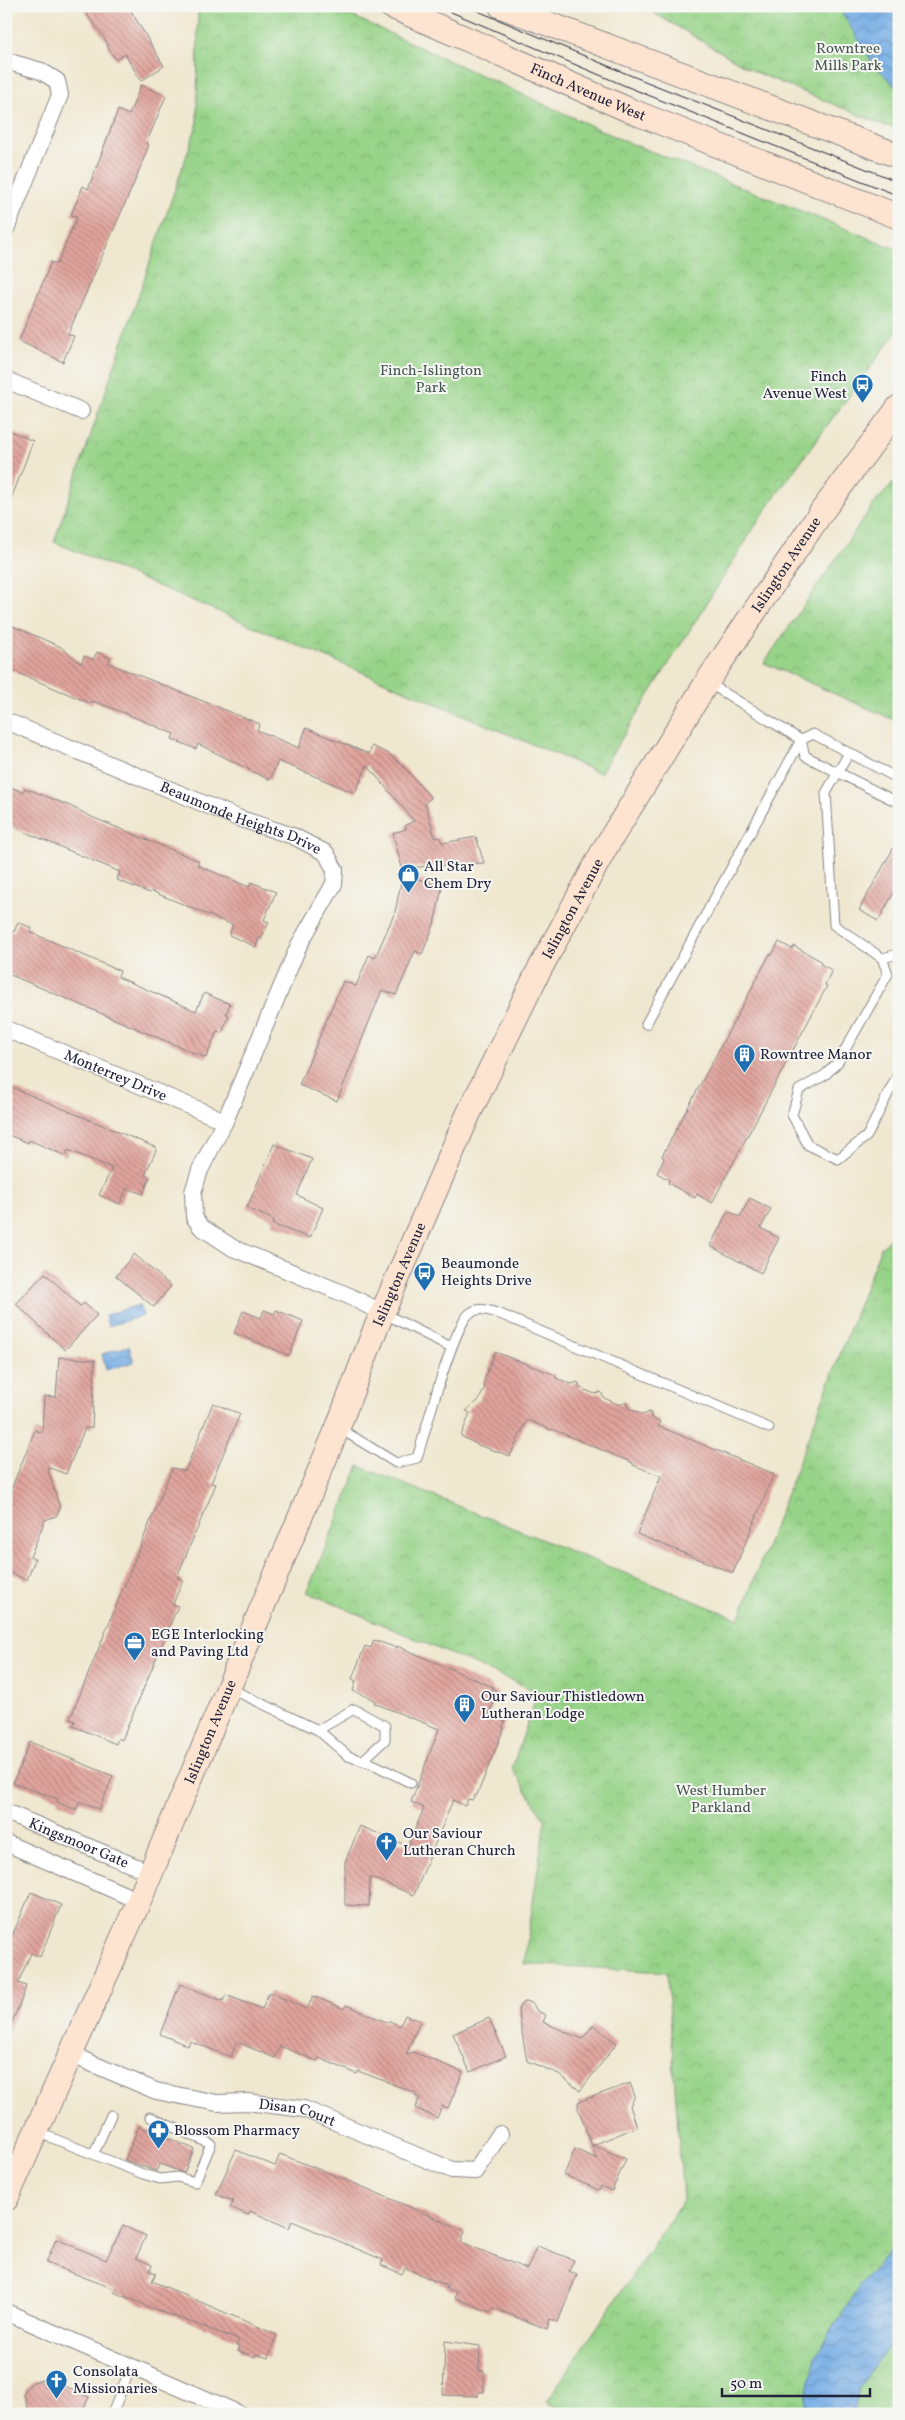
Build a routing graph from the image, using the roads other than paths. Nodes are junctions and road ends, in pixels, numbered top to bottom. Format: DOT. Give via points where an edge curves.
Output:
graph roads {
  1 [pos="391,6"];
  2 [pos="502,6"];
  3 [pos="6,61"];
  4 [pos="898,155"];
  5 [pos="899,217"];
  6 [pos="6,229"];
  7 [pos="6,380"];
  8 [pos="899,407"];
  9 [pos="81,411"];
  10 [pos="706,682"];
  11 [pos="6,721"];
  12 [pos="800,740"];
  13 [pos="849,753"];
  14 [pos="838,772"];
  15 [pos="899,779"];
  16 [pos="899,803"];
  17 [pos="899,954"];
  18 [pos="882,958"];
  19 [pos="646,1024"];
  20 [pos="6,1029"];
  21 [pos="899,1072"];
  22 [pos="225,1121"];
  23 [pos="383,1313"];
  24 [pos="451,1347"];
  25 [pos="338,1427"];
  26 [pos="769,1428"];
  27 [pos="228,1688"];
  28 [pos="318,1730"];
  29 [pos="362,1761"];
  30 [pos="410,1783"];
  31 [pos="6,1812"];
  32 [pos="6,1844"];
  33 [pos="151,1873"];
  34 [pos="139,1901"];
  35 [pos="72,2056"];
  36 [pos="111,2115"];
  37 [pos="150,2117"];
  38 [pos="37,2132"];
  39 [pos="500,2134"];
  40 [pos="94,2153"];
  41 [pos="6,2199"];
  42 [pos="6,2312"];
  43 [pos="131,2367"];
  44 [pos="112,2414"];
  45 [pos="240,2414"];
  1 -- 5 [label="main road, Finch Avenue West" via="629,110"];
  2 -- 4 [label="main road"];
  3 -- 6 [label="street" via="41,71 57,81 60,95"];
  7 -- 9 [label="street"];
  8 -- 10 [label="main road, Islington Avenue" via="814,522"];
  10 -- 12 [label="lane"];
  10 -- 23 [label="main road, Islington Avenue" via="605,848 536,976 468,1115"];
  11 -- 22 [label="street, Beaumonde Heights Drive" via="238,818 311,844 326,854 335,870 334,884 299,945"];
  12 -- 13 [label="lane" via="813,734"];
  12 -- 14 [label="lane" via="805,756"];
  12 -- 19 [label="lane"];
  13 -- 14 [label="lane"];
  13 -- 15 [label="lane"];
  14 -- 16 [label="lane"];
  14 -- 18 [label="lane" via="826,793 834,926"];
  17 -- 18 [label="lane"];
  18 -- 21 [label="lane" via="888,974 838,1062 824,1076 799,1090 792,1115 808,1146 838,1159 867,1136"];
  20 -- 22 [label="street, Monterrey Drive"];
  22 -- 23 [label="street, Beaumonde Heights Drive" via="192,1192 194,1217 201,1227 234,1248"];
  23 -- 24 [label="lane"];
  23 -- 25 [label="main road, Islington Avenue"];
  24 -- 25 [label="lane" via="417,1458 396,1463"];
  24 -- 26 [label="lane" via="469,1314 480,1309 500,1314"];
  25 -- 27 [label="main road, Islington Avenue"];
  27 -- 28 [label="lane"];
  27 -- 33 [label="main road, Islington Avenue"];
  28 -- 29 [label="lane" via="348,1756"];
  28 -- 29 [label="lane" via="354,1710 385,1726 385,1740"];
  29 -- 30 [label="lane"];
  31 -- 33 [label="street, Kingsmoor Gate"];
  32 -- 34 [label="street, Kingsmoor Gate"];
  33 -- 34 [label="main road, Islington Avenue"];
  34 -- 35 [label="main road, Islington Avenue"];
  35 -- 38 [label="main road, Islington Avenue"];
  35 -- 39 [label="street, Disan Court" via="156,2092 217,2103 247,2102 304,2109 452,2170 475,2171"];
  36 -- 40 [label="lane"];
  37 -- 40 [label="lane" via="211,2144 195,2182 176,2177 160,2179"];
  38 -- 40 [label="lane"];
  38 -- 41 [label="main road, Islington Avenue"];
  42 -- 43 [label="street"];
  43 -- 44 [label="lane"];
  43 -- 45 [label="street"];
}
